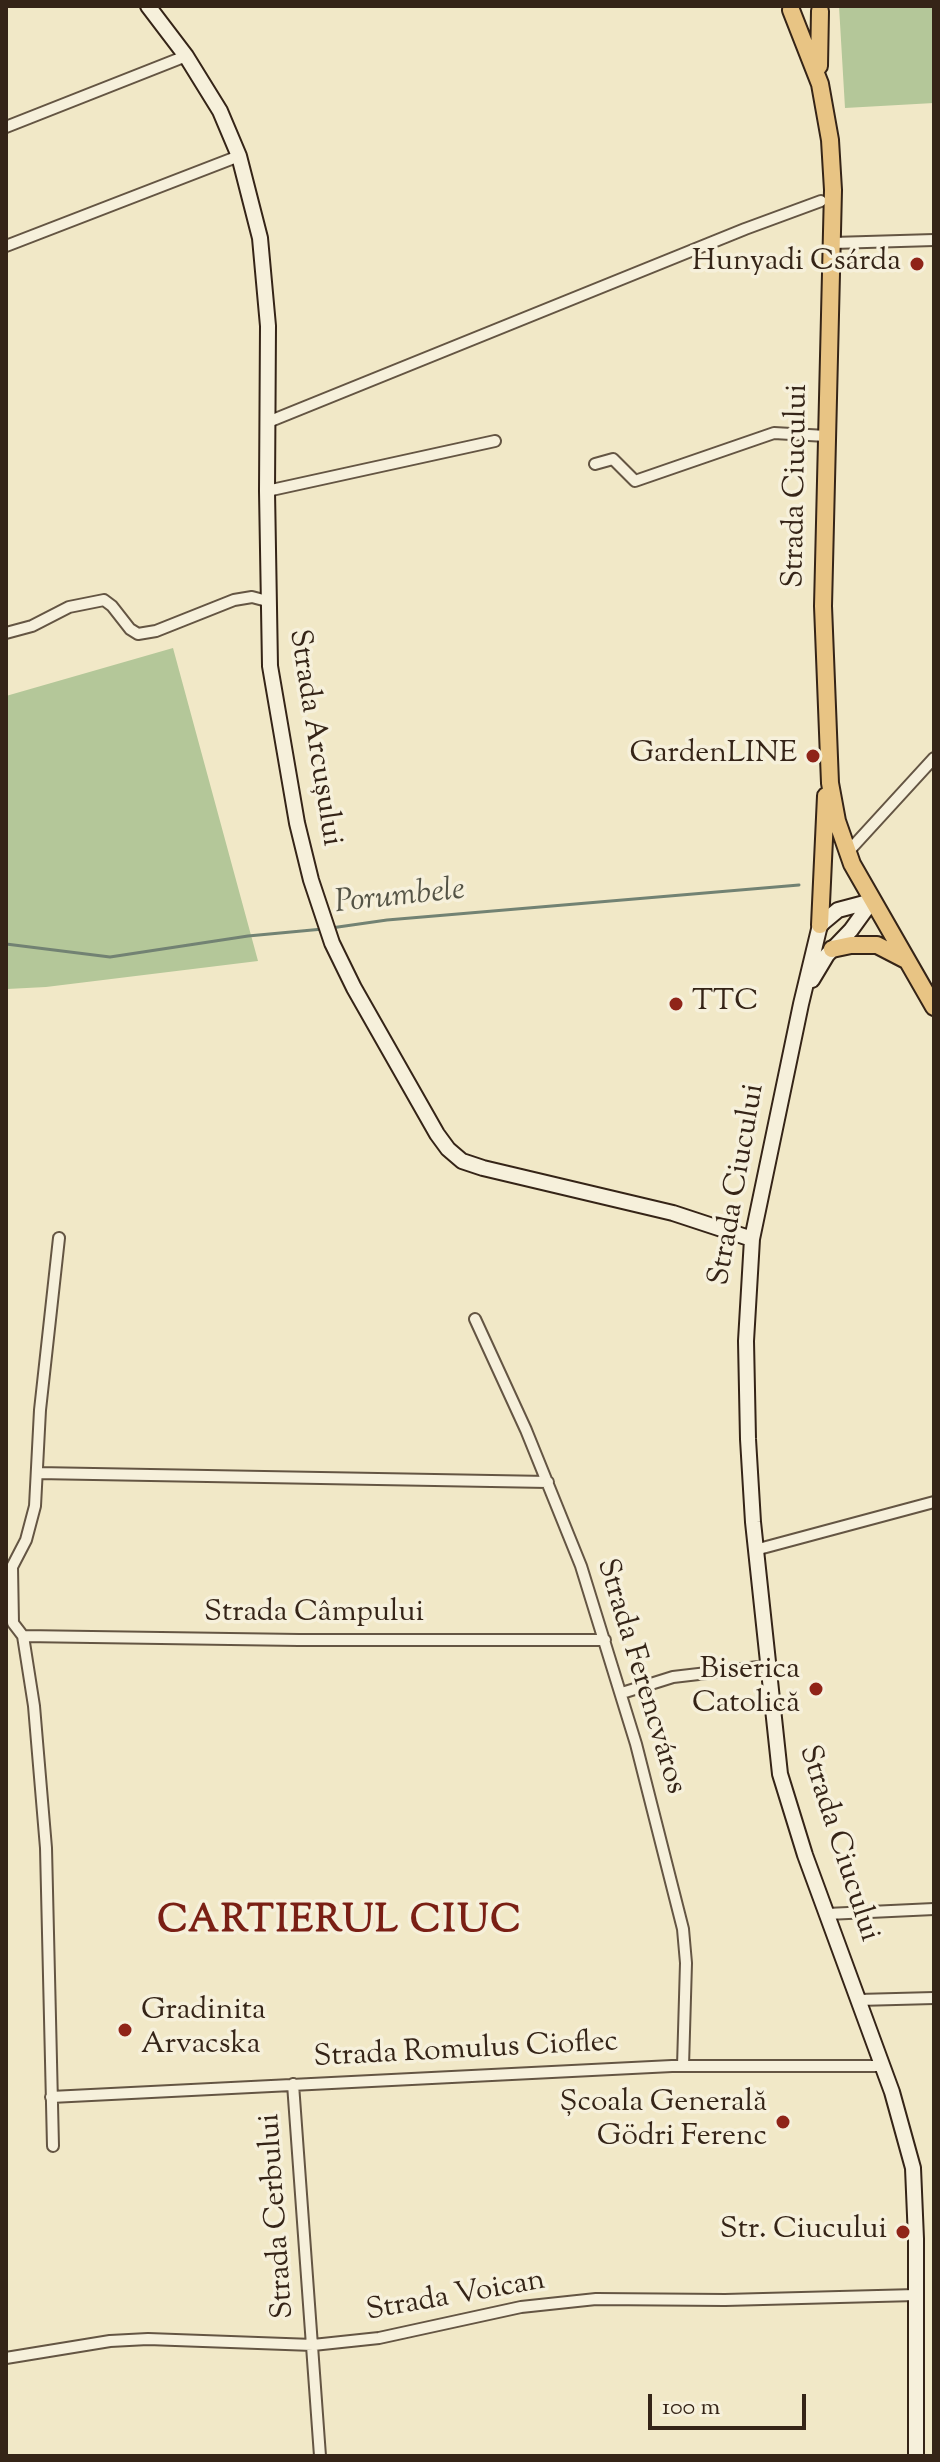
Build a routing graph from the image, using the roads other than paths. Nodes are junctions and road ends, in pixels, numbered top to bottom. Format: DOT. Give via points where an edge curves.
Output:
graph roads {
  1 [pos="148,6"];
  2 [pos="790,8"];
  3 [pos="822,9"];
  4 [pos="186,56"];
  5 [pos="820,84"];
  6 [pos="6,127"];
  7 [pos="239,156"];
  8 [pos="827,195"];
  9 [pos="934,240"];
  10 [pos="833,243"];
  11 [pos="6,246"];
  12 [pos="268,422"];
  13 [pos="826,436"];
  14 [pos="495,441"];
  15 [pos="595,464"];
  16 [pos="267,491"];
  17 [pos="267,601"];
  18 [pos="6,633"];
  19 [pos="934,758"];
  20 [pos="830,783"];
  21 [pos="847,853"];
  22 [pos="872,901"];
  23 [pos="820,925"];
  24 [pos="832,949"];
  25 [pos="907,961"];
  26 [pos="801,1004"];
  27 [pos="934,1007"];
  28 [pos="59,1238"];
  29 [pos="752,1239"];
  30 [pos="475,1319"];
  31 [pos="37,1473"];
  32 [pos="548,1482"];
  33 [pos="934,1502"];
  34 [pos="755,1550"];
  35 [pos="23,1636"];
  36 [pos="605,1640"];
  37 [pos="767,1666"];
  38 [pos="622,1693"];
  39 [pos="934,1909"];
  40 [pos="827,1914"];
  41 [pos="934,1998"];
  42 [pos="858,2000"];
  43 [pos="683,2066"];
  44 [pos="882,2066"];
  45 [pos="293,2084"];
  46 [pos="51,2097"];
  47 [pos="53,2146"];
  48 [pos="916,2295"];
  49 [pos="313,2345"];
  50 [pos="6,2358"];
  51 [pos="320,2456"];
  52 [pos="916,2456"];
  1 -- 4 [label="main road, Strada Arcușului"];
  2 -- 3 [label="main road" via="808,17"];
  2 -- 5 [label="main road"];
  3 -- 5 [label="main road"];
  4 -- 6 [label="street"];
  4 -- 7 [label="main road, Strada Arcușului" via="220,111"];
  5 -- 8 [label="main road, Strada Ciucului" via="830,140"];
  7 -- 11 [label="street"];
  7 -- 12 [label="main road, Strada Arcușului" via="263,256"];
  8 -- 10 [label="main road, Strada Ciucului"];
  8 -- 12 [label="street"];
  9 -- 10 [label="street"];
  10 -- 13 [label="main road, Strada Ciucului"];
  12 -- 16 [label="main road, Strada Arcușului"];
  13 -- 15 [label="street" via="774,433 635,481 613,459"];
  13 -- 20 [label="main road, Strada Ciucului" via="823,618"];
  14 -- 16 [label="street"];
  16 -- 17 [label="main road, Strada Arcușului"];
  17 -- 18 [label="street" via="234,600 138,634 104,600 69,607"];
  17 -- 29 [label="main road, Strada Arcușului" via="274,696 297,823 324,922 354,988 437,1134 454,1155 483,1168 673,1213"];
  19 -- 21 [label="street"];
  20 -- 21 [label="main road"];
  20 -- 23 [label="main road"];
  21 -- 22 [label="main road"];
  22 -- 23 [label="main road" via="838,910"];
  22 -- 24 [label="main road"];
  22 -- 25 [label="main road"];
  23 -- 26 [label="main road"];
  24 -- 25 [label="main road" via="877,945"];
  24 -- 26 [label="main road"];
  25 -- 27 [label="main road"];
  26 -- 29 [label="main road, Strada Ciucului"];
  28 -- 31 [label="street"];
  29 -- 34 [label="main road, Strada Ciucului" via="746,1341"];
  30 -- 32 [label="street, Strada Ferencváros"];
  31 -- 32 [label="street"];
  31 -- 35 [label="street" via="26,1540 12,1567 13,1623"];
  32 -- 36 [label="street, Strada Ferencváros"];
  33 -- 34 [label="street"];
  34 -- 37 [label="main road, Strada Ciucului"];
  35 -- 36 [label="street, Strada Câmpului"];
  35 -- 46 [label="street" via="46,1848"];
  36 -- 38 [label="street, Strada Ferencváros"];
  37 -- 38 [label="street" via="673,1677"];
  37 -- 40 [label="main road, Strada Ciucului" via="780,1774"];
  38 -- 43 [label="street, Strada Ferencváros" via="683,1929"];
  39 -- 40 [label="street"];
  40 -- 42 [label="main road, Strada Ciucului"];
  41 -- 42 [label="street"];
  42 -- 44 [label="main road, Strada Ciucului"];
  43 -- 44 [label="street, Strada Romulus Cioflec"];
  43 -- 45 [label="street, Strada Romulus Cioflec"];
  44 -- 48 [label="main road, Strada Ciucului" via="913,2168"];
  45 -- 46 [label="street, Strada Romulus Cioflec"];
  45 -- 49 [label="street, Strada Cerbului"];
  46 -- 47 [label="street"];
  48 -- 49 [label="street, Strada Voican" via="596,2299 521,2307 379,2338"];
  48 -- 52 [label="main road, Strada Ciucului"];
  49 -- 50 [label="street, Strada Voican" via="148,2339"];
  49 -- 51 [label="street, Strada Cerbului"];
}
